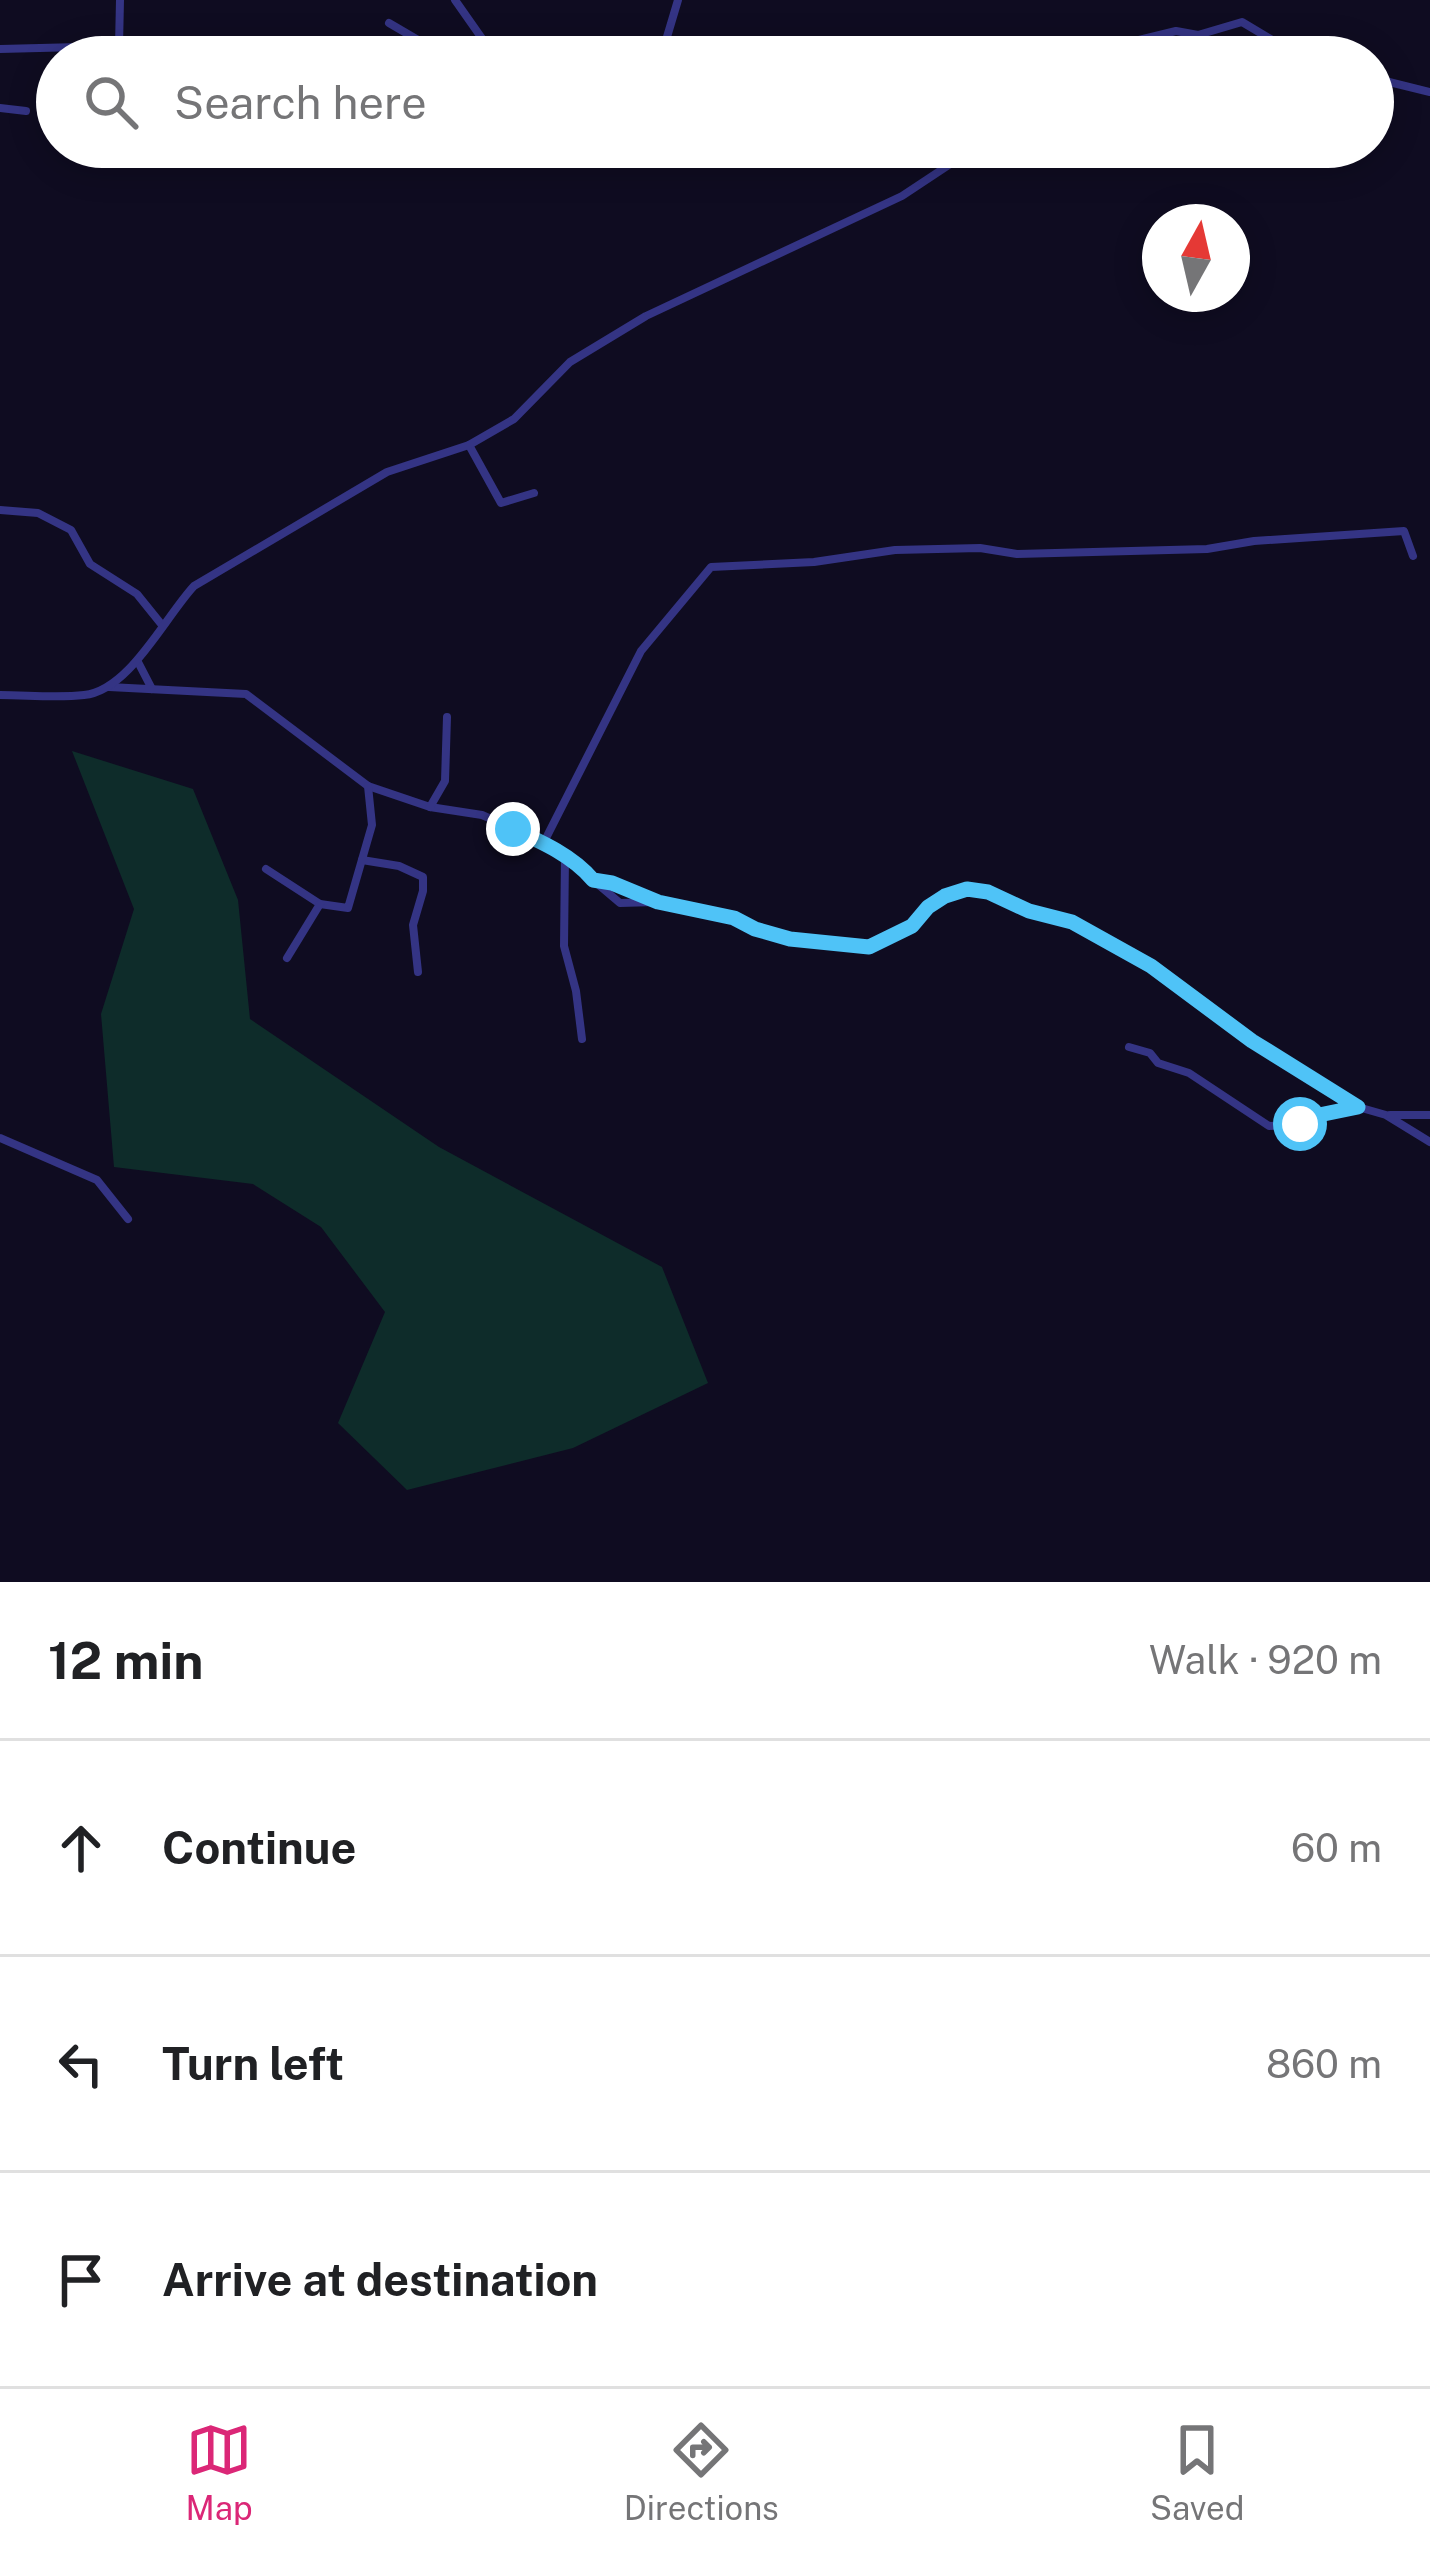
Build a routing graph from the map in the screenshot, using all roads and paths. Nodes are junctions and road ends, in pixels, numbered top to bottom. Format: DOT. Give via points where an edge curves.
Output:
graph roads {
  1 [pos="120,0"];
  2 [pos="455,0"];
  3 [pos="678,0"];
  4 [pos="389,23"];
  5 [pos="118,36"];
  6 [pos="411,36"];
  7 [pos="480,36"];
  8 [pos="667,36"];
  9 [pos="1155,36"];
  10 [pos="1265,36"];
  11 [pos="36,48"];
  12 [pos="0,49"];
  13 [pos="1394,83"];
  14 [pos="1430,92"];
  15 [pos="0,108"];
  16 [pos="26,111"];
  17 [pos="944,168"];
  18 [pos="469,445"];
  19 [pos="534,493"];
  20 [pos="0,510"];
  21 [pos="1413,556"];
  22 [pos="162,626"];
  23 [pos="137,662"];
  24 [pos="109,687"];
  25 [pos="153,690"];
  26 [pos="0,695"];
  27 [pos="447,718"];
  28 [pos="368,786"];
  29 [pos="430,807"];
  30 [pos="544,842"];
  31 [pos="566,857"];
  32 [pos="362,860"];
  33 [pos="266,869"];
  34 [pos="593,880"];
  35 [pos="658,902"];
  36 [pos="320,904"];
  37 [pos="287,958"];
  38 [pos="418,972"];
  39 [pos="582,1039"];
  40 [pos="1129,1047"];
  41 [pos="1358,1107"];
  42 [pos="1386,1115"];
  43 [pos="1430,1115"];
  44 [pos="0,1138"];
  45 [pos="1430,1142"];
  46 [pos="128,1219"];
  1 -- 5 [label="street"];
  2 -- 7 [label="street"];
  3 -- 8 [label="street"];
  4 -- 6 [label="street"];
  9 -- 10 [label="street" via="1242,22"];
  11 -- 12 [label="street"];
  13 -- 14 [label="street"];
  15 -- 16 [label="street"];
  17 -- 18 [label="street" via="902,196 646,316 570,362 514,418"];
  18 -- 19 [label="street" via="501,503"];
  18 -- 22 [label="street" via="387,472 213,574"];
  20 -- 22 [label="street" via="38,513 71,530 91,564 137,594"];
  21 -- 30 [label="street" via="1404,531 1207,549 895,550 711,567 641,651"];
  22 -- 23 [label="street"];
  23 -- 24 [label="street"];
  23 -- 25 [label="street"];
  24 -- 25 [label="street"];
  24 -- 26 [label="street" via="85,695"];
  25 -- 28 [label="street" via="246,694"];
  27 -- 29 [label="street" via="445,781"];
  28 -- 29 [label="street"];
  28 -- 32 [label="street" via="372,825"];
  29 -- 30 [label="street" via="482,815"];
  30 -- 31 [label="street"];
  31 -- 34 [label="street"];
  31 -- 39 [label="street" via="564,946"];
  32 -- 36 [label="street" via="348,908"];
  32 -- 38 [label="street" via="423,877 413,925"];
  33 -- 36 [label="street"];
  34 -- 35 [label="street"];
  34 -- 35 [label="street" via="620,903"];
  35 -- 41 [label="street" via="790,939 869,947 912,926 945,896 988,892 1072,922 1151,966"];
  36 -- 37 [label="street"];
  40 -- 41 [label="street" via="1189,1073 1269,1126"];
  41 -- 42 [label="street"];
  42 -- 43 [label="street"];
  42 -- 45 [label="street"];
  44 -- 46 [label="street" via="97,1180"];
}
